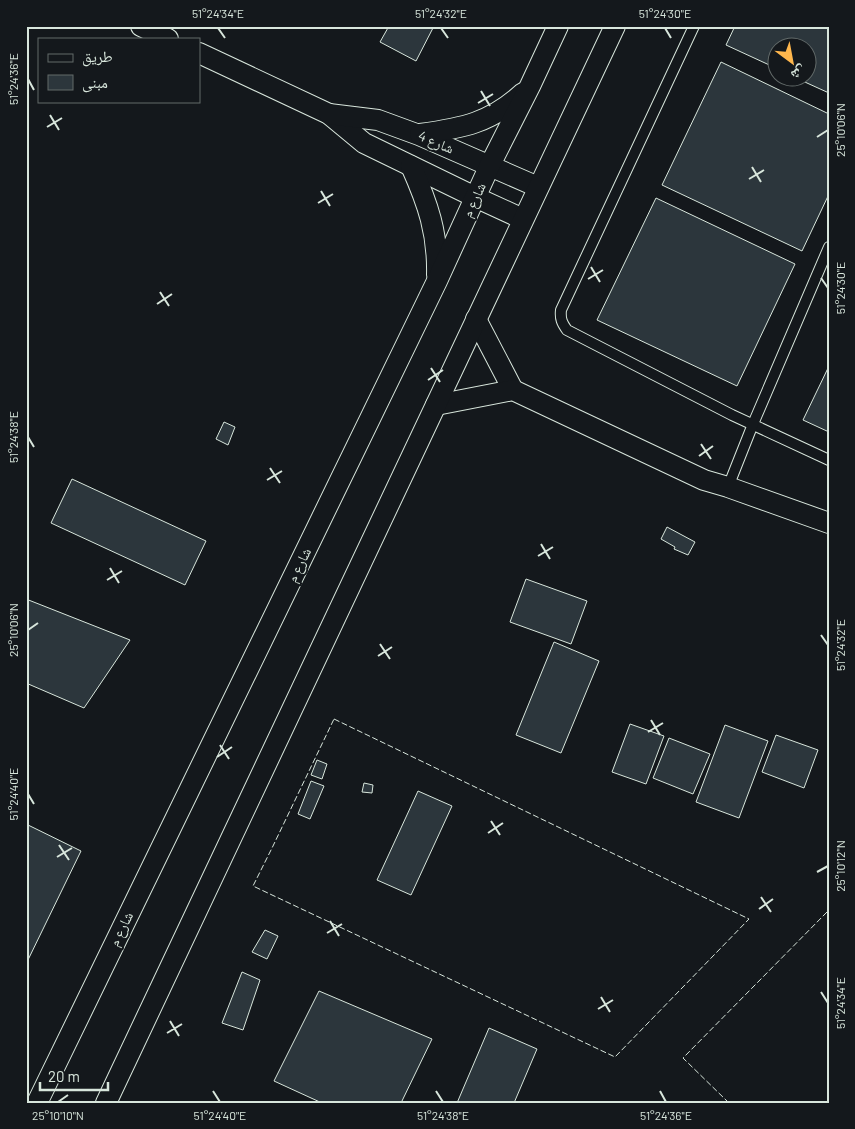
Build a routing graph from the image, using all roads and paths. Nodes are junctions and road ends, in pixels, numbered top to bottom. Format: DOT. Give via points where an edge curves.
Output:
graph roads {
  1 [pos="141,26"];
  2 [pos="558,26"];
  3 [pos="615,26"];
  4 [pos="694,26"];
  5 [pos="166,38"];
  6 [pos="200,53"];
  7 [pos="530,86"];
  8 [pos="329,114"];
  9 [pos="419,135"];
  10 [pos="490,165"];
  11 [pos="411,166"];
  12 [pos="538,186"];
  13 [pos="475,197"];
  14 [pos="524,219"];
  15 [pos="829,247"];
  16 [pos="437,281"];
  17 [pos="476,319"];
  18 [pos="513,390"];
  19 [pos="436,405"];
  20 [pos="753,424"];
  21 [pos="829,460"];
  22 [pos="728,487"];
  23 [pos="829,523"];
  24 [pos="37,1103"];
  25 [pos="106,1103"];
  1 -- 5 [label="street"];
  2 -- 7 [label="street, شارع م"];
  3 -- 12 [label="street"];
  4 -- 20 [label="lane" via="560,318 567,330"];
  6 -- 8 [label="street, شارع 4"];
  7 -- 9 [label="street" via="491,116 468,126"];
  7 -- 10 [label="street, شارع م"];
  8 -- 9 [label="street, شارع 4" via="378,120"];
  8 -- 11 [label="street, شارع 4" via="364,143"];
  9 -- 10 [label="street, شارع 4"];
  10 -- 12 [label="street, شارع 4"];
  10 -- 13 [label="street, شارع م"];
  11 -- 13 [label="street, شارع 4"];
  11 -- 16 [label="street" via="430,212 435,234"];
  12 -- 14 [label="street"];
  13 -- 14 [label="street, شارع 4"];
  13 -- 16 [label="street, شارع م"];
  14 -- 17 [label="street"];
  15 -- 20 [label="lane"];
  16 -- 24 [label="street, شارع م"];
  17 -- 18 [label="street"];
  17 -- 19 [label="street"];
  18 -- 19 [label="street"];
  18 -- 22 [label="street" via="704,480"];
  19 -- 25 [label="street"];
  20 -- 21 [label="lane"];
  20 -- 22 [label="lane"];
  22 -- 23 [label="street"];
}
